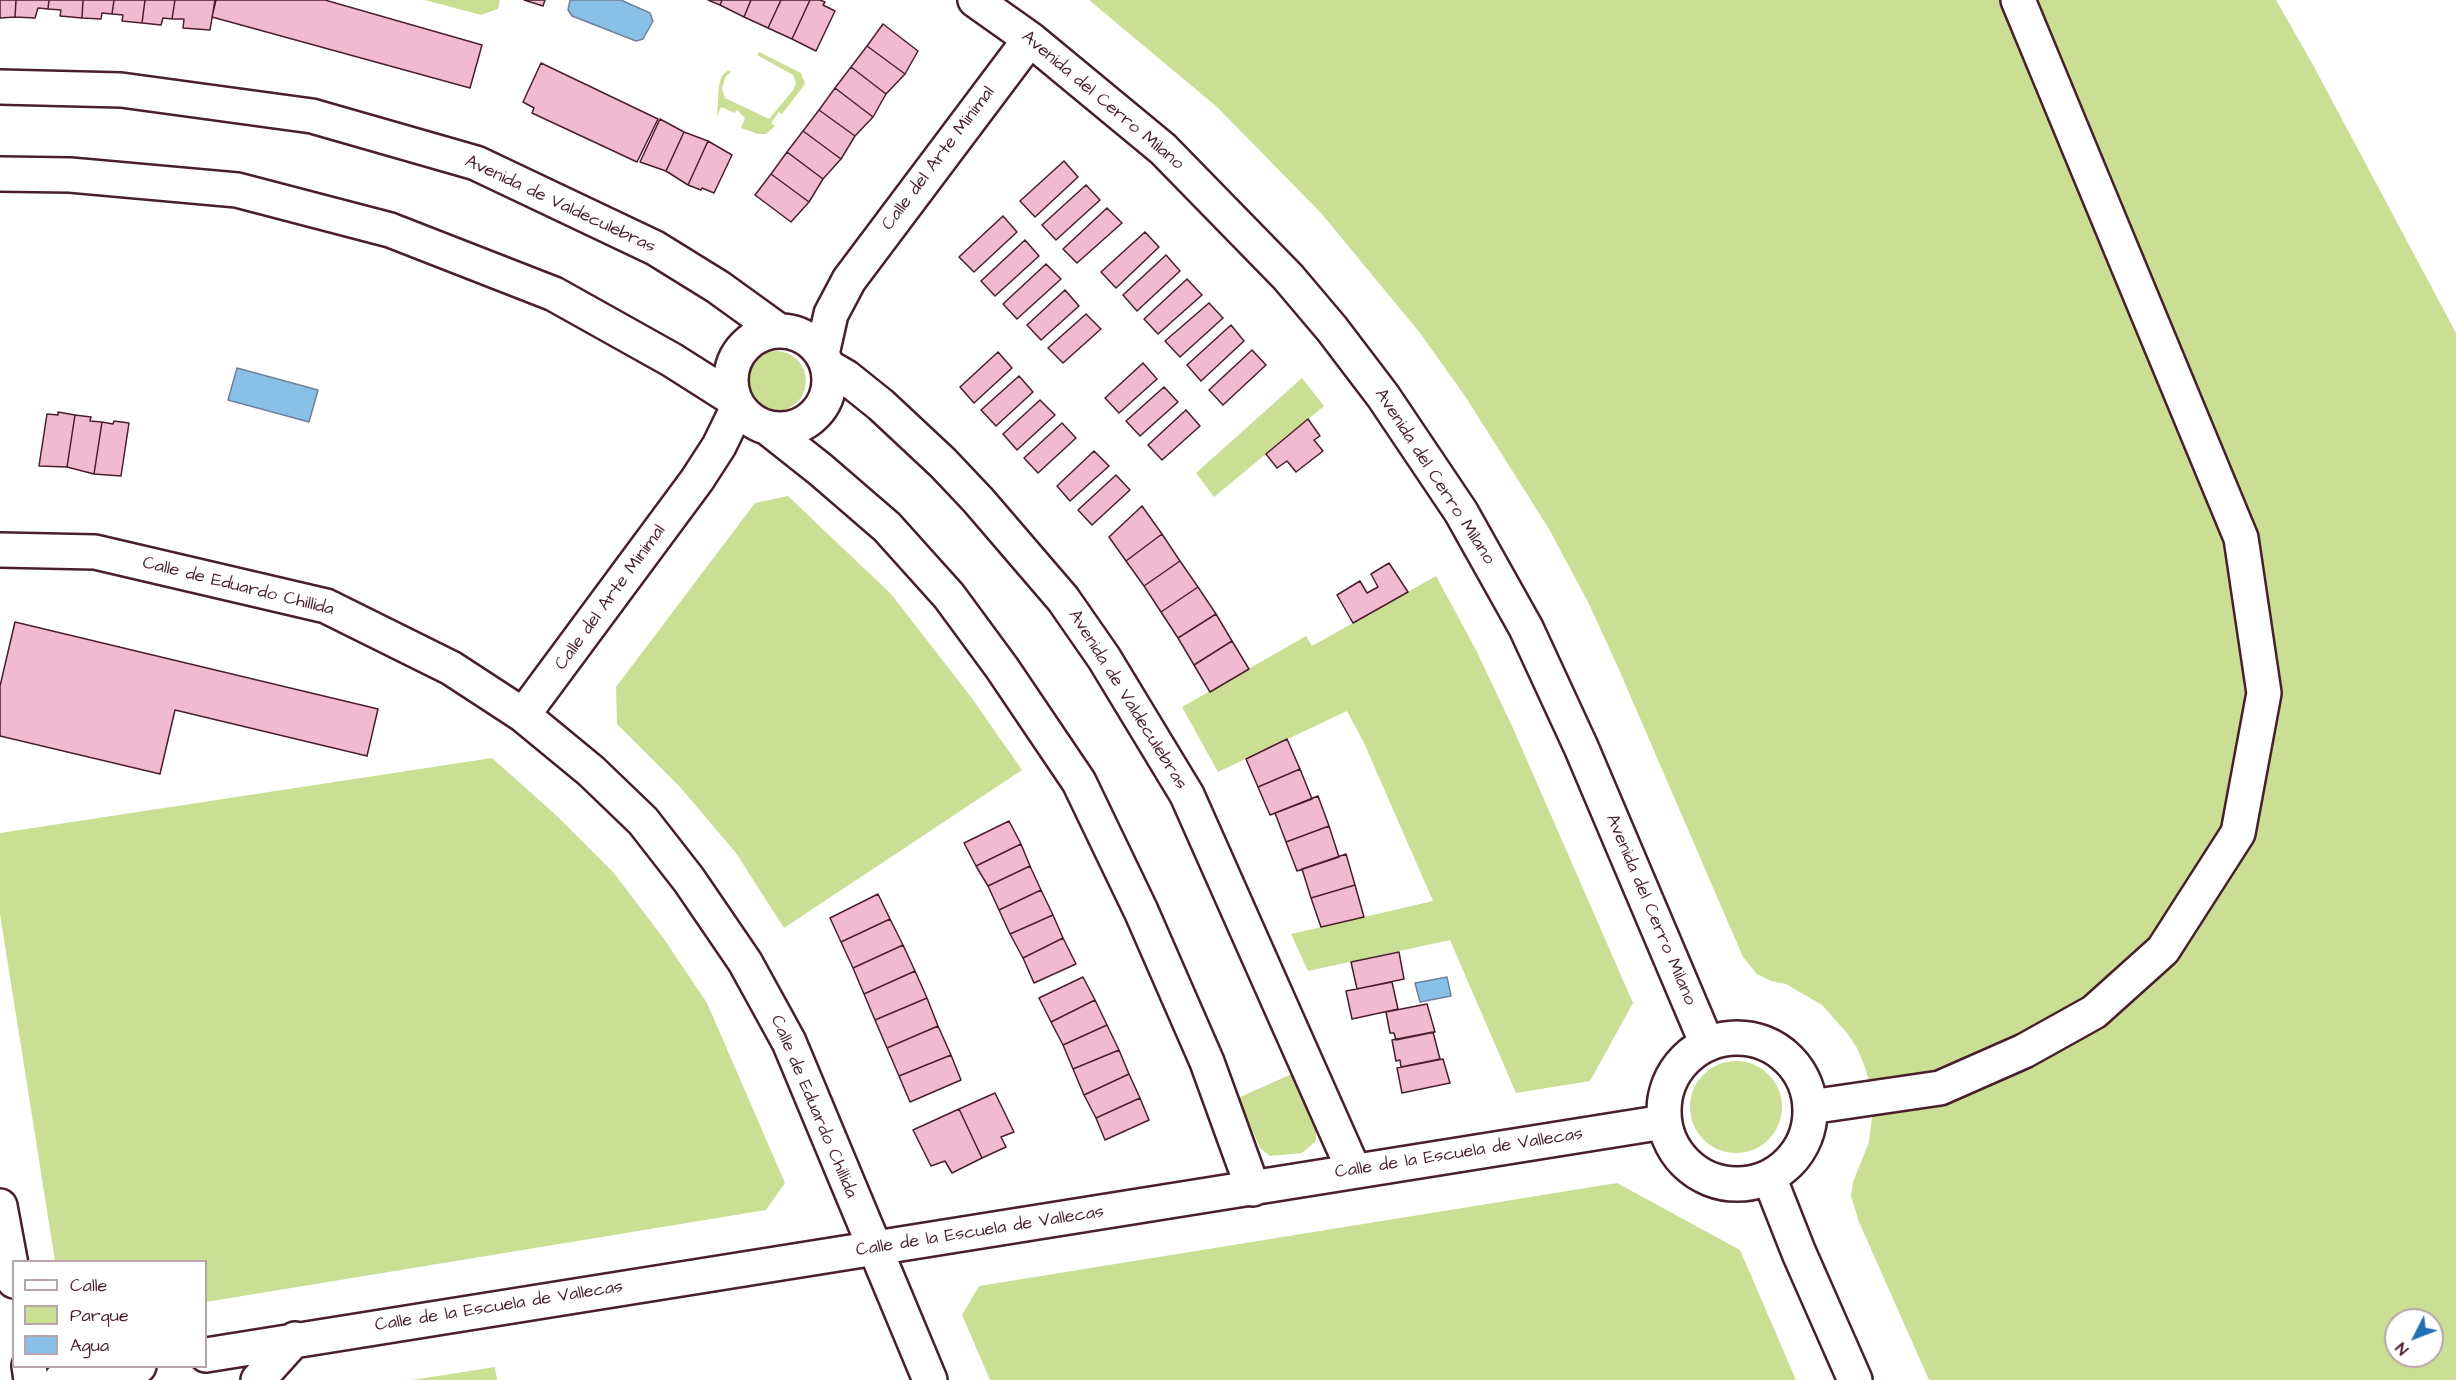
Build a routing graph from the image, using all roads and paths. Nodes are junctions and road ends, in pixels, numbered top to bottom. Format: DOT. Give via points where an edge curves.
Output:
graph roads {
  1 [pos="975,0"];
  2 [pos="2018,0"];
  3 [pos="1030,39"];
  4 [pos="0,87"];
  5 [pos="0,174"];
  6 [pos="849,280"];
  7 [pos="781,331"];
  8 [pos="825,360"];
  9 [pos="736,403"];
  10 [pos="766,427"];
  11 [pos="697,480"];
  12 [pos="0,549"];
  13 [pos="523,715"];
  14 [pos="1707,1044"];
  15 [pos="1810,1107"];
  16 [pos="1664,1122"];
  17 [pos="1354,1171"];
  18 [pos="1769,1177"];
  19 [pos="1253,1189"];
  20 [pos="0,1206"];
  21 [pos="874,1249"];
  22 [pos="12,1270"];
  23 [pos="295,1339"];
  24 [pos="207,1355"];
  25 [pos="128,1368"];
  26 [pos="61,1380"];
  27 [pos="258,1380"];
  28 [pos="930,1380"];
  29 [pos="1855,1380"];
  1 -- 3 [label="street, Avenida del Cerro Milano"];
  2 -- 15 [label="street" via="2241,538 2264,693 2238,833 2163,950 2094,1012 2024,1051 1940,1088"];
  3 -- 6 [label="street, Calle del Arte Minimal"];
  3 -- 14 [label="street, Avenida del Cerro Milano" via="1163,149 1288,278 1332,329 1419,446 1526,628"];
  4 -- 7 [label="street, Avenida de Valdeculebras" via="121,90 312,116 476,163 655,248"];
  5 -- 9 [label="street" via="70,175 237,190 390,230 555,294 672,360"];
  6 -- 7 [label="street, Calle del Arte Minimal" via="813,314"];
  6 -- 8 [label="street, Calle del Arte Minimal" via="831,314"];
  7 -- 8 [label="street" via="806,338"];
  7 -- 9 [label="street" via="750,341 737,356 731,376"];
  8 -- 10 [label="street" via="829,382 826,399 818,412 796,427"];
  8 -- 17 [label="street, Avenida de Valdeculebras" via="881,405 978,500 1063,599 1104,658 1187,795"];
  9 -- 10 [label="street" via="748,418"];
  9 -- 11 [label="street, Calle del Arte Minimal" via="720,446"];
  10 -- 11 [label="street, Calle del Arte Minimal" via="731,446"];
  10 -- 19 [label="street" via="887,527 949,596 1079,783 1207,1062"];
  11 -- 13 [label="street, Calle del Arte Minimal"];
  12 -- 13 [label="street, Calle de Eduardo Chillida" via="95,552 326,606 451,668"];
  13 -- 21 [label="street, Calle de Eduardo Chillida" via="591,771 643,821 745,962 789,1042"];
  14 -- 15 [label="street" via="1730,1038 1753,1039 1775,1049 1793,1064 1805,1084"];
  14 -- 16 [label="street" via="1686,1057 1672,1076 1664,1098"];
  15 -- 18 [label="street" via="1808,1129 1800,1149"];
  16 -- 17 [label="street, Calle de la Escuela de Vallecas"];
  16 -- 18 [label="street" via="1671,1144 1685,1163 1703,1176 1725,1184 1747,1184"];
  17 -- 19 [label="street, Calle de la Escuela de Vallecas"];
  18 -- 29 [label="street"];
  19 -- 21 [label="street, Calle de la Escuela de Vallecas"];
  20 -- 22 [label="street"];
  21 -- 23 [label="street, Calle de la Escuela de Vallecas"];
  21 -- 28 [label="street, Calle de Eduardo Chillida"];
  23 -- 24 [label="street, Calle de la Escuela de Vallecas"];
  23 -- 27 [label="street"];
  25 -- 26 [label="street"];
}
